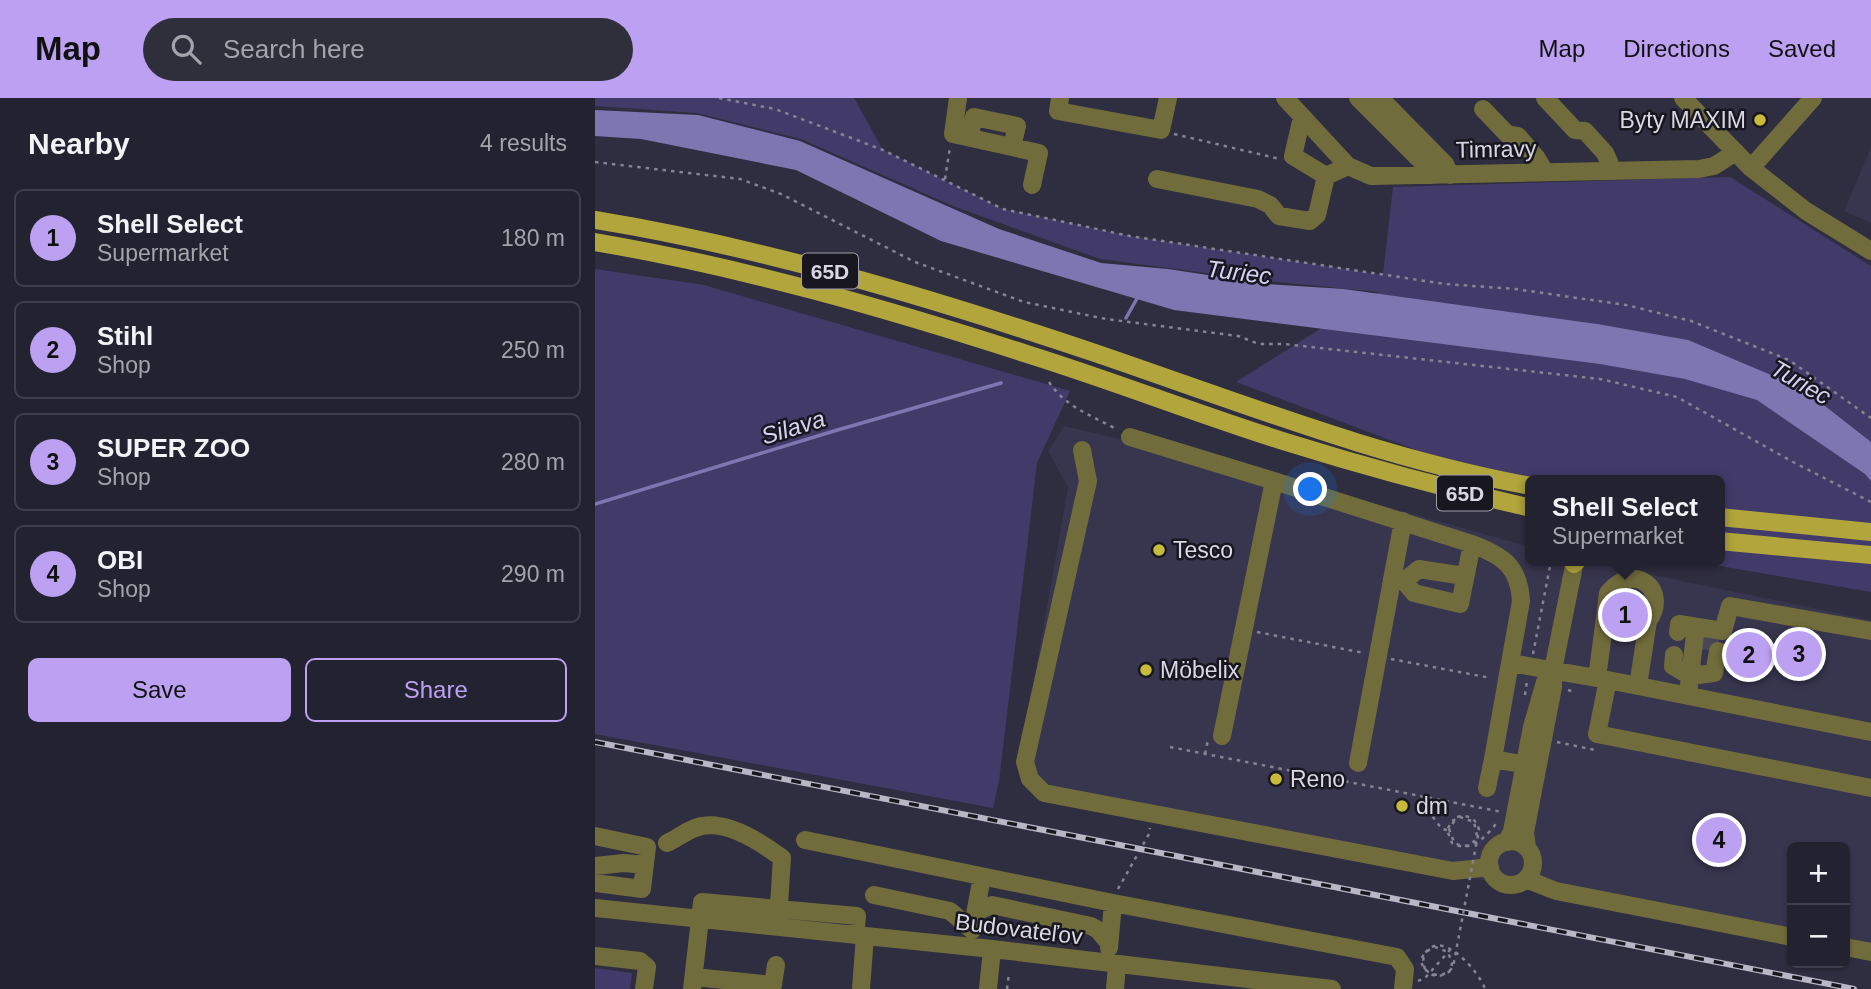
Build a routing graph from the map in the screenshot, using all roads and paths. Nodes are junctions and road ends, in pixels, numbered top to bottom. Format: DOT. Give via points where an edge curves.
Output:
graph roads {
  1 [pos="719,98"];
  2 [pos="958,98"];
  3 [pos="1060,98"];
  4 [pos="1168,98"];
  5 [pos="1285,98"];
  6 [pos="1358,98"];
  7 [pos="1380,98"];
  8 [pos="1545,98"];
  9 [pos="1683,98"];
  10 [pos="1813,98"];
  11 [pos="1483,109"];
  12 [pos="1302,117"];
  13 [pos="1161,130"];
  14 [pos="961,135"];
  15 [pos="1736,152"];
  16 [pos="1293,156"];
  17 [pos="595,162"];
  18 [pos="1348,166"];
  19 [pos="1751,168"];
  20 [pos="1613,171"];
  21 [pos="1545,172"];
  22 [pos="1431,175"];
  23 [pos="1450,175"];
  24 [pos="1327,176"];
  25 [pos="1157,179"];
  26 [pos="944,180"];
  27 [pos="1032,185"];
  28 [pos="595,220"];
  29 [pos="595,242"];
  30 [pos="1871,251"];
  31 [pos="1049,382"];
  32 [pos="1871,418"];
  33 [pos="1130,437"];
  34 [pos="1082,450"];
  35 [pos="1274,481"];
  36 [pos="1525,485"];
  37 [pos="1871,502"];
  38 [pos="1525,507"];
  39 [pos="1725,518"];
  40 [pos="1403,521"];
  41 [pos="1871,532"];
  42 [pos="1725,541"];
  43 [pos="1472,544"];
  44 [pos="1865,555"];
  45 [pos="1573,566"];
  46 [pos="1398,580"];
  47 [pos="1463,585"];
  48 [pos="1648,621"];
  49 [pos="1604,625"];
  50 [pos="1871,631"];
  51 [pos="1511,663"];
  52 [pos="1553,670"];
  53 [pos="1602,679"];
  54 [pos="1638,686"];
  55 [pos="1687,696"];
  56 [pos="1871,732"];
  57 [pos="1222,736"];
  58 [pos="1170,747"];
  59 [pos="1493,760"];
  60 [pos="1357,763"];
  61 [pos="1531,766"];
  62 [pos="1865,787"];
  63 [pos="1487,788"];
  64 [pos="1437,800"];
  65 [pos="1502,813"];
  66 [pos="1447,830"];
  67 [pos="1488,834"];
  68 [pos="595,836"];
  69 [pos="1146,839"];
  70 [pos="805,840"];
  71 [pos="1507,842"];
  72 [pos="667,843"];
  73 [pos="1527,848"];
  74 [pos="645,865"];
  75 [pos="595,866"];
  76 [pos="1490,867"];
  77 [pos="982,877"];
  78 [pos="1526,879"];
  79 [pos="595,883"];
  80 [pos="874,895"];
  81 [pos="1113,903"];
  82 [pos="595,908"];
  83 [pos="779,909"];
  84 [pos="700,920"];
  85 [pos="777,928"];
  86 [pos="973,929"];
  87 [pos="860,936"];
  88 [pos="1787,936"];
  89 [pos="1109,943"];
  90 [pos="1850,948"];
  91 [pos="992,949"];
  92 [pos="1450,950"];
  93 [pos="1871,952"];
  94 [pos="595,956"];
  95 [pos="776,965"];
  96 [pos="1112,965"];
  97 [pos="1009,973"];
  98 [pos="693,983"];
  99 [pos="1230,983"];
  100 [pos="772,987"];
  101 [pos="1404,987"];
  102 [pos="644,989"];
  103 [pos="861,989"];
  104 [pos="988,989"];
  105 [pos="1007,989"];
  106 [pos="1115,989"];
  107 [pos="1331,989"];
  108 [pos="1485,989"];
  1 -- 26 [label="path" via="787,114 883,149"];
  2 -- 14 [label="street"];
  3 -- 13 [label="street" via="1058,111"];
  4 -- 13 [label="street"];
  5 -- 12 [label="street"];
  6 -- 22 [label="street"];
  7 -- 23 [label="street" via="1445,164"];
  8 -- 20 [label="street" via="1575,130 1585,131 1605,153"];
  9 -- 15 [label="street"];
  10 -- 19 [label="street"];
  11 -- 21 [label="street" via="1507,134 1518,136"];
  12 -- 16 [label="street"];
  12 -- 18 [label="street"];
  13 -- 16 [label="path" via="1280,159"];
  14 -- 26 [label="path"];
  14 -- 27 [label="street" via="1039,153"];
  15 -- 19 [label="street"];
  15 -- 20 [label="street, Timravy" via="1714,166 1699,169"];
  16 -- 24 [label="street"];
  17 -- 37 [label="path" via="740,179 781,194 915,262 1024,302 1106,319 1238,336 1259,344 1600,379 1677,397"];
  18 -- 22 [label="street, Timravy" via="1371,176"];
  18 -- 24 [label="street"];
  19 -- 30 [label="street" via="1805,211"];
  20 -- 21 [label="street, Timravy"];
  21 -- 23 [label="street, Timravy"];
  22 -- 23 [label="street, Timravy"];
  24 -- 25 [label="street" via="1317,215 1310,222 1279,216 1258,199"];
  26 -- 32 [label="path" via="1003,209 1130,236 1445,284 1626,305 1678,318 1789,360"];
  28 -- 36 [label="main road, 65D" via="843,274 1305,425 1474,475"];
  29 -- 38 [label="main road, 65D" via="738,271 839,298 1029,354 1284,441"];
  31 -- 33 [label="path" via="1069,404"];
  33 -- 35 [label="street"];
  34 -- 76 [label="street" via="1088,481 1025,762 1030,779 1044,793 1453,871"];
  35 -- 40 [label="street"];
  35 -- 57 [label="street"];
  39 -- 41 [label="main road"];
  40 -- 43 [label="street"];
  40 -- 46 [label="street"];
  42 -- 44 [label="main road"];
  43 -- 47 [label="street"];
  43 -- 51 [label="street" via="1496,553 1518,580 1521,601"];
  45 -- 52 [label="street"];
  46 -- 47 [label="street" via="1419,569"];
  46 -- 47 [label="street" via="1414,593 1460,604"];
  46 -- 60 [label="street"];
  48 -- 49 [label="street"];
  48 -- 49 [label="street" via="1654,612 1654,597 1646,582 1631,578 1608,593"];
  48 -- 54 [label="street"];
  49 -- 53 [label="street"];
  50 -- 55 [label="street" via="1730,606 1699,645"];
  51 -- 52 [label="street"];
  51 -- 59 [label="street"];
  52 -- 53 [label="street"];
  52 -- 61 [label="street" via="1553,687"];
  53 -- 54 [label="street"];
  53 -- 62 [label="street" via="1597,734"];
  54 -- 55 [label="street"];
  55 -- 56 [label="street"];
  58 -- 64 [label="path"];
  59 -- 61 [label="street"];
  59 -- 63 [label="street"];
  61 -- 71 [label="street"];
  61 -- 73 [label="street"];
  64 -- 65 [label="path"];
  64 -- 66 [label="path" via="1433,817"];
  66 -- 67 [label="path" via="1452,844 1462,847"];
  66 -- 92 [label="path, bridge" via="1452,821 1456,818 1474,822 1478,831 1475,841 1463,846 1451,838 1449,829 1453,820 1457,817 1467,816 1475,821 1479,830 1453,967 1451,971 1447,975 1436,978 1431,977 1424,970 1422,960 1426,951 1430,949 1435,947 1448,952 1451,970 1443,976 1428,973 1423,959 1425,954 1427,950 1431,947 1436,946 1445,947"];
  68 -- 74 [label="street" via="647,847"];
  69 -- 81 [label="path"];
  70 -- 77 [label="street"];
  71 -- 73 [label="street"];
  71 -- 76 [label="street" via="1493,851"];
  72 -- 83 [label="street" via="704,825 757,840 782,858"];
  73 -- 78 [label="street" via="1533,864"];
  74 -- 75 [label="street"];
  74 -- 79 [label="street" via="642,888"];
  76 -- 78 [label="street" via="1495,878 1505,884"];
  77 -- 81 [label="street"];
  77 -- 86 [label="street"];
  78 -- 88 [label="street" via="1556,891"];
  80 -- 86 [label="street" via="950,911"];
  81 -- 89 [label="street"];
  81 -- 101 [label="street" via="1397,957 1405,969"];
  82 -- 84 [label="street, Budovateľov"];
  83 -- 84 [label="street" via="702,902"];
  83 -- 85 [label="street"];
  83 -- 87 [label="street" via="857,916"];
  84 -- 85 [label="street, Budovateľov"];
  84 -- 98 [label="street"];
  85 -- 87 [label="street, Budovateľov"];
  86 -- 87 [label="street, Budovateľov"];
  86 -- 89 [label="street" via="992,905 1091,926"];
  86 -- 91 [label="street, Budovateľov"];
  87 -- 103 [label="street"];
  89 -- 96 [label="street"];
  90 -- 93 [label="street"];
  91 -- 96 [label="street, Budovateľov"];
  91 -- 104 [label="street"];
  92 -- 101 [label="path" via="1425,978"];
  92 -- 108 [label="path" via="1468,962"];
  94 -- 102 [label="street" via="640,961 647,967"];
  95 -- 100 [label="street"];
  96 -- 99 [label="street, Budovateľov"];
  96 -- 106 [label="street"];
  97 -- 105 [label="path"];
  98 -- 100 [label="street"];
  99 -- 107 [label="street, Budovateľov"];
}
